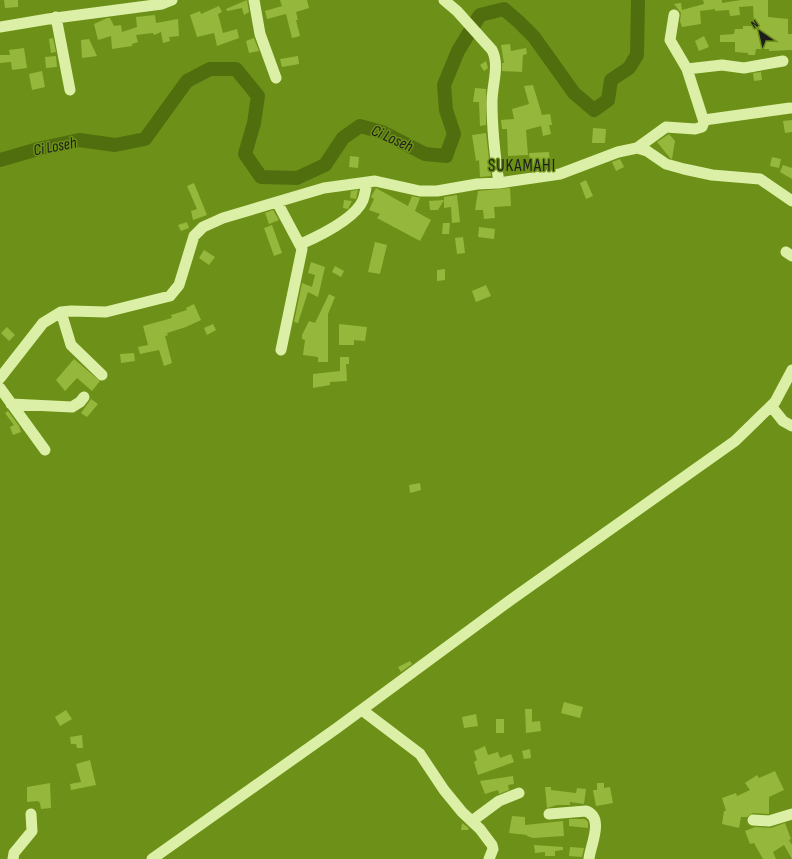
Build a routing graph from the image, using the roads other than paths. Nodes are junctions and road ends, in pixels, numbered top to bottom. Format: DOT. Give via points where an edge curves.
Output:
graph roads {
  1 [pos="172,0"];
  2 [pos="254,0"];
  3 [pos="444,0"];
  4 [pos="674,15"];
  5 [pos="56,18"];
  6 [pos="0,27"];
  7 [pos="783,61"];
  8 [pos="687,69"];
  9 [pos="276,78"];
  10 [pos="70,90"];
  11 [pos="790,108"];
  12 [pos="704,120"];
  13 [pos="637,148"];
  14 [pos="367,182"];
  15 [pos="498,183"];
  16 [pos="792,201"];
  17 [pos="277,202"];
  18 [pos="301,244"];
  19 [pos="60,312"];
  20 [pos="281,350"];
  21 [pos="792,370"];
  22 [pos="102,375"];
  23 [pos="0,378"];
  24 [pos="0,388"];
  25 [pos="84,397"];
  26 [pos="11,404"];
  27 [pos="771,406"];
  28 [pos="792,426"];
  29 [pos="45,450"];
  30 [pos="362,710"];
  31 [pos="519,793"];
  32 [pos="31,814"];
  33 [pos="549,814"];
  34 [pos="792,814"];
  35 [pos="753,820"];
  36 [pos="472,821"];
  37 [pos="13,859"];
  38 [pos="152,859"];
  39 [pos="489,859"];
  40 [pos="589,859"];
  1 -- 5 [label="street" via="162,4"];
  2 -- 9 [label="street" via="260,34"];
  3 -- 15 [label="street" via="464,18 496,57 492,100"];
  4 -- 8 [label="street" via="670,40"];
  5 -- 6 [label="street"];
  5 -- 10 [label="street"];
  7 -- 8 [label="street" via="744,68 722,65"];
  8 -- 12 [label="street"];
  11 -- 12 [label="street"];
  12 -- 13 [label="street" via="702,127 697,128 666,127"];
  13 -- 15 [label="street" via="618,152 560,174"];
  13 -- 16 [label="street" via="647,151 666,164 684,169 712,175 760,179"];
  14 -- 15 [label="street" via="388,182 405,188 437,192 477,184"];
  14 -- 17 [label="street" via="324,188"];
  14 -- 18 [label="street" via="363,201 359,206 332,229"];
  17 -- 18 [label="street"];
  17 -- 19 [label="street" via="223,218 197,231 179,286 170,296 106,312"];
  18 -- 20 [label="street" via="302,253"];
  19 -- 22 [label="street" via="71,345"];
  19 -- 23 [label="street" via="43,323"];
  21 -- 27 [label="street"];
  24 -- 26 [label="street"];
  25 -- 26 [label="street" via="72,407"];
  26 -- 29 [label="street"];
  27 -- 28 [label="street" via="783,421"];
  27 -- 30 [label="street" via="735,441 569,558"];
  30 -- 36 [label="street" via="420,754 444,790"];
  30 -- 38 [label="street"];
  31 -- 36 [label="street" via="499,801"];
  32 -- 37 [label="street" via="32,831 14,853"];
  33 -- 40 [label="street" via="586,811 591,814 596,833"];
  34 -- 35 [label="street" via="769,821"];
  36 -- 39 [label="street" via="492,845"];
}
